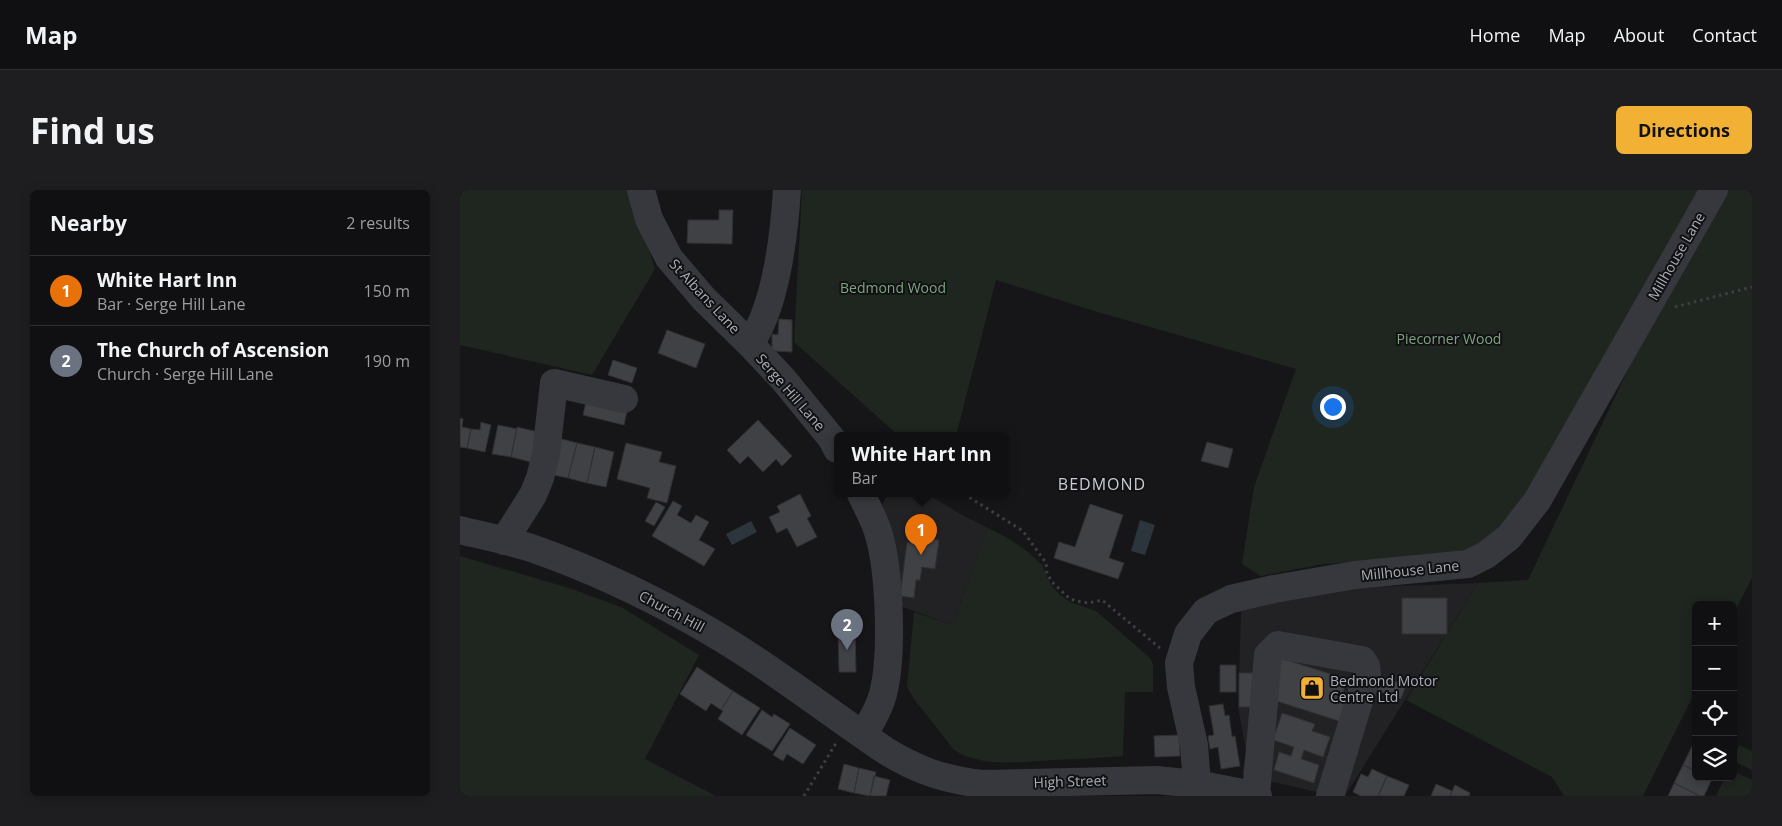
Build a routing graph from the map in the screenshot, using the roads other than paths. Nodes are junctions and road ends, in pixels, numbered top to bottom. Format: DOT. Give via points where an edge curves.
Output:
graph roads {
  1 [pos="641,190"];
  2 [pos="787,190"];
  3 [pos="1714,190"];
  4 [pos="750,344"];
  5 [pos="624,399"];
  6 [pos="834,443"];
  7 [pos="861,497"];
  8 [pos="460,530"];
  9 [pos="504,541"];
  10 [pos="855,730"];
  11 [pos="1197,784"];
  12 [pos="1003,790"];
  13 [pos="1257,796"];
  14 [pos="1330,796"];
  1 -- 4 [label="street, St Albans Lane" via="649,219 669,258 704,299"];
  2 -- 4 [label="street, Serge Hill Lane" via="778,263 768,306"];
  3 -- 11 [label="street, Millhouse Lane" via="1537,501 1509,537 1468,564 1355,575 1274,589 1231,599 1206,611 1188,634 1179,663 1194,745"];
  4 -- 6 [label="street, Serge Hill Lane"];
  5 -- 9 [label="street" via="554,383 540,478"];
  7 -- 10 [label="street" via="877,529 884,562 888,660 883,693 876,711"];
  8 -- 9 [label="street, Church Hill"];
  9 -- 10 [label="street, Church Hill" via="619,583 691,620"];
  10 -- 12 [label="street, High Street" via="907,764 932,775"];
  11 -- 12 [label="street, High Street" via="1096,780"];
  11 -- 13 [label="street, High Street"];
  13 -- 14 [label="street" via="1268,655 1278,644 1362,660 1366,666 1367,676"];
}
